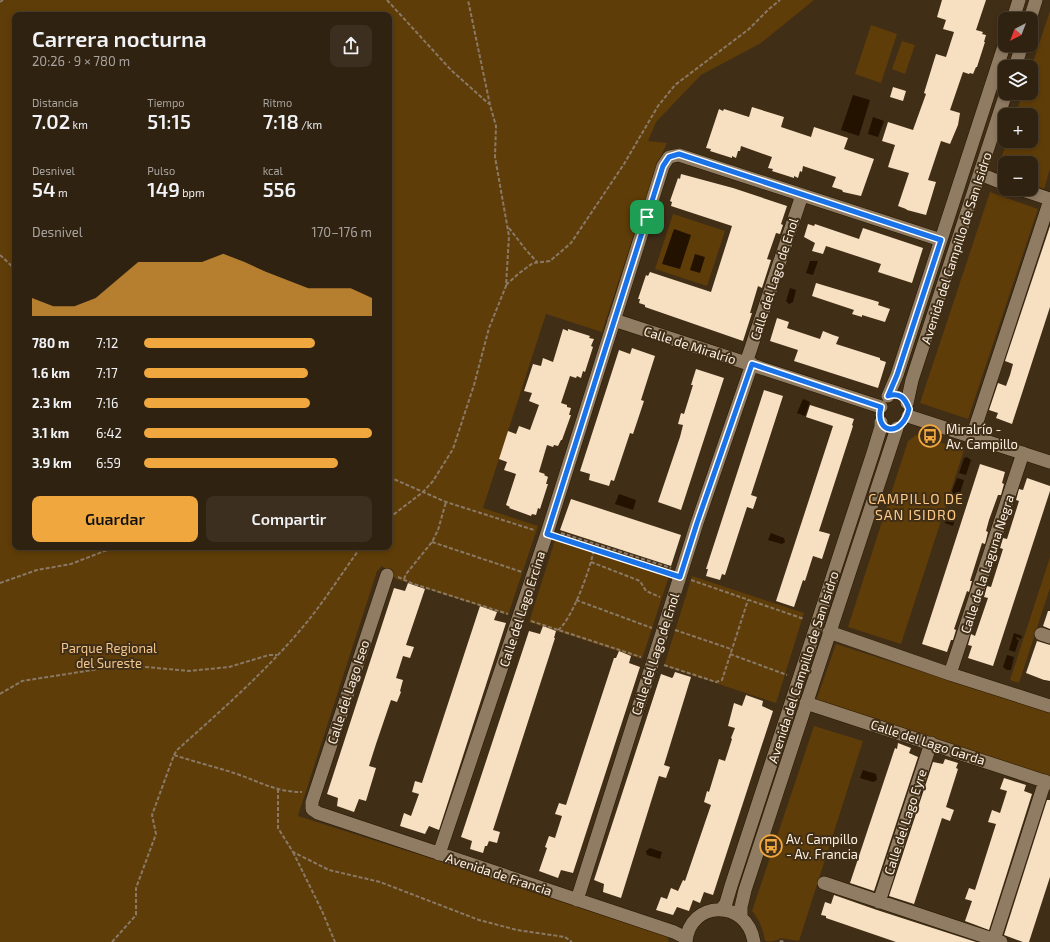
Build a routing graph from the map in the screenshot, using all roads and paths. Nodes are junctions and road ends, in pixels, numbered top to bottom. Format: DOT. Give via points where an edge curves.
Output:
graph roads {
  1 [pos="3,0"];
  2 [pos="387,0"];
  3 [pos="468,0"];
  4 [pos="780,0"];
  5 [pos="1019,0"];
  6 [pos="1036,0"];
  7 [pos="0,2"];
  8 [pos="1015,12"];
  9 [pos="1032,12"];
  10 [pos="1002,52"];
  11 [pos="1004,100"];
  12 [pos="490,104"];
  13 [pos="980,174"];
  14 [pos="998,181"];
  15 [pos="802,195"];
  16 [pos="1038,196"];
  17 [pos="1050,200"];
  18 [pos="507,226"];
  19 [pos="941,240"];
  20 [pos="0,255"];
  21 [pos="537,262"];
  22 [pos="12,266"];
  23 [pos="506,286"];
  24 [pos="614,320"];
  25 [pos="749,364"];
  26 [pos="888,396"];
  27 [pos="881,407"];
  28 [pos="907,409"];
  29 [pos="881,422"];
  30 [pos="896,428"];
  31 [pos="972,437"];
  32 [pos="1023,453"];
  33 [pos="1050,462"];
  34 [pos="392,478"];
  35 [pos="423,492"];
  36 [pos="446,502"];
  37 [pos="392,516"];
  38 [pos="562,533"];
  39 [pos="547,534"];
  40 [pos="432,542"];
  41 [pos="594,549"];
  42 [pos="107,550"];
  43 [pos="359,550"];
  44 [pos="591,562"];
  45 [pos="525,573"];
  46 [pos="387,575"];
  47 [pos="677,576"];
  48 [pos="404,579"];
  49 [pos="0,583"];
  50 [pos="576,600"];
  51 [pos="665,600"];
  52 [pos="520,617"];
  53 [pos="804,618"];
  54 [pos="655,629"];
  55 [pos="672,629"];
  56 [pos="558,630"];
  57 [pos="829,632"];
  58 [pos="732,649"];
  59 [pos="730,654"];
  60 [pos="277,655"];
  61 [pos="787,674"];
  62 [pos="950,674"];
  63 [pos="0,694"];
  64 [pos="806,702"];
  65 [pos="1050,706"];
  66 [pos="931,743"];
  67 [pos="174,755"];
  68 [pos="1048,782"];
  69 [pos="278,789"];
  70 [pos="315,793"];
  71 [pos="312,809"];
  72 [pos="293,852"];
  73 [pos="440,854"];
  74 [pos="824,883"];
  75 [pos="576,900"];
  76 [pos="879,902"];
  77 [pos="721,910"];
  78 [pos="741,916"];
  79 [pos="686,940"];
  80 [pos="997,941"];
  81 [pos="112,942"];
  82 [pos="335,942"];
  83 [pos="572,942"];
  84 [pos="754,942"];
  85 [pos="780,942"];
  86 [pos="785,942"];
  1 -- 7 [label="path"];
  2 -- 12 [label="path" via="451,70"];
  3 -- 12 [label="path"];
  4 -- 21 [label="path" via="749,29 675,85 658,106 624,164 571,244 550,261"];
  5 -- 8 [label="street"];
  6 -- 9 [label="street"];
  10 -- 19 [label="street, Avenida del Campillo de San Isidro"];
  11 -- 13 [label="street, Avenida del Campillo de San Isidro"];
  12 -- 18 [label="path" via="496,126 495,157"];
  13 -- 14 [label="street"];
  13 -- 28 [label="street, Avenida del Campillo de San Isidro" via="912,380"];
  15 -- 19 [label="street"];
  15 -- 24 [label="street, Calle del Lago Ercina" via="679,154 669,157 663,166"];
  15 -- 25 [label="street, Calle del Lago de Enol"];
  16 -- 17 [label="street"];
  17 -- 31 [label="street"];
  18 -- 21 [label="path"];
  18 -- 23 [label="path" via="509,236"];
  19 -- 26 [label="street, Avenida del Campillo de San Isidro"];
  20 -- 22 [label="path"];
  21 -- 23 [label="path" via="533,262"];
  23 -- 35 [label="path" via="489,328 453,450"];
  24 -- 25 [label="street, Calle de Miralrío"];
  24 -- 39 [label="street, Calle del Lago Ercina"];
  25 -- 27 [label="street, Calle de Miralrío"];
  25 -- 47 [label="street, Calle del Lago de Enol"];
  26 -- 27 [label="street"];
  26 -- 28 [label="street" via="899,395 904,399"];
  27 -- 29 [label="street"];
  28 -- 30 [label="street" via="906,420"];
  28 -- 31 [label="street"];
  29 -- 30 [label="street" via="886,427"];
  29 -- 77 [label="street, Avenida del Campillo de San Isidro" via="874,453 726,902"];
  30 -- 57 [label="street, Avenida del Campillo de San Isidro"];
  31 -- 32 [label="street"];
  32 -- 33 [label="street"];
  32 -- 62 [label="street, Calle de la Laguna Negra"];
  34 -- 35 [label="path"];
  35 -- 36 [label="path"];
  35 -- 37 [label="path"];
  36 -- 39 [label="path"];
  36 -- 40 [label="path"];
  38 -- 47 [label="path" via="675,569"];
  39 -- 41 [label="path"];
  39 -- 52 [label="street, Calle del Lago Ercina"];
  40 -- 45 [label="path"];
  40 -- 48 [label="path"];
  41 -- 44 [label="path"];
  41 -- 47 [label="path"];
  42 -- 49 [label="path" via="71,564 37,570"];
  43 -- 60 [label="path" via="311,617"];
  44 -- 50 [label="path"];
  44 -- 51 [label="path" via="640,581 646,591"];
  46 -- 48 [label="path" via="392,573"];
  46 -- 70 [label="street, Calle del Lago Iseo"];
  47 -- 53 [label="path"];
  47 -- 75 [label="street, Calle del Lago de Enol"];
  48 -- 52 [label="path"];
  50 -- 54 [label="path"];
  50 -- 56 [label="path"];
  52 -- 73 [label="street, Calle del Lago Ercina"];
  55 -- 58 [label="path"];
  57 -- 62 [label="street"];
  57 -- 64 [label="street, Avenida del Campillo de San Isidro"];
  59 -- 61 [label="path"];
  60 -- 63 [label="path" via="230,667 189,671 125,665 22,681"];
  60 -- 67 [label="path"];
  62 -- 65 [label="street"];
  64 -- 66 [label="street, Calle del Lago Garda"];
  64 -- 78 [label="street, Avenida del Campillo de San Isidro" via="745,890"];
  66 -- 68 [label="street, Calle del Lago Garda"];
  66 -- 76 [label="street, Calle del Lago Eyre"];
  67 -- 69 [label="path"];
  67 -- 81 [label="path" via="152,815 156,834 136,888 136,915"];
  68 -- 80 [label="street"];
  69 -- 70 [label="path"];
  69 -- 72 [label="path" via="278,828"];
  70 -- 71 [label="street, Calle del Lago Iseo"];
  71 -- 73 [label="street, Avenida de Francia"];
  72 -- 82 [label="path"];
  72 -- 83 [label="path" via="330,870 380,882 479,920 517,930 565,937"];
  73 -- 75 [label="street, Avenida de Francia"];
  74 -- 76 [label="street"];
  75 -- 79 [label="street, Avenida de Francia" via="674,932"];
  76 -- 80 [label="street"];
  77 -- 78 [label="street"];
  77 -- 79 [label="street" via="702,915 692,925"];
  78 -- 84 [label="street" via="753,933"];
  85 -- 86 [label="path"];
}
